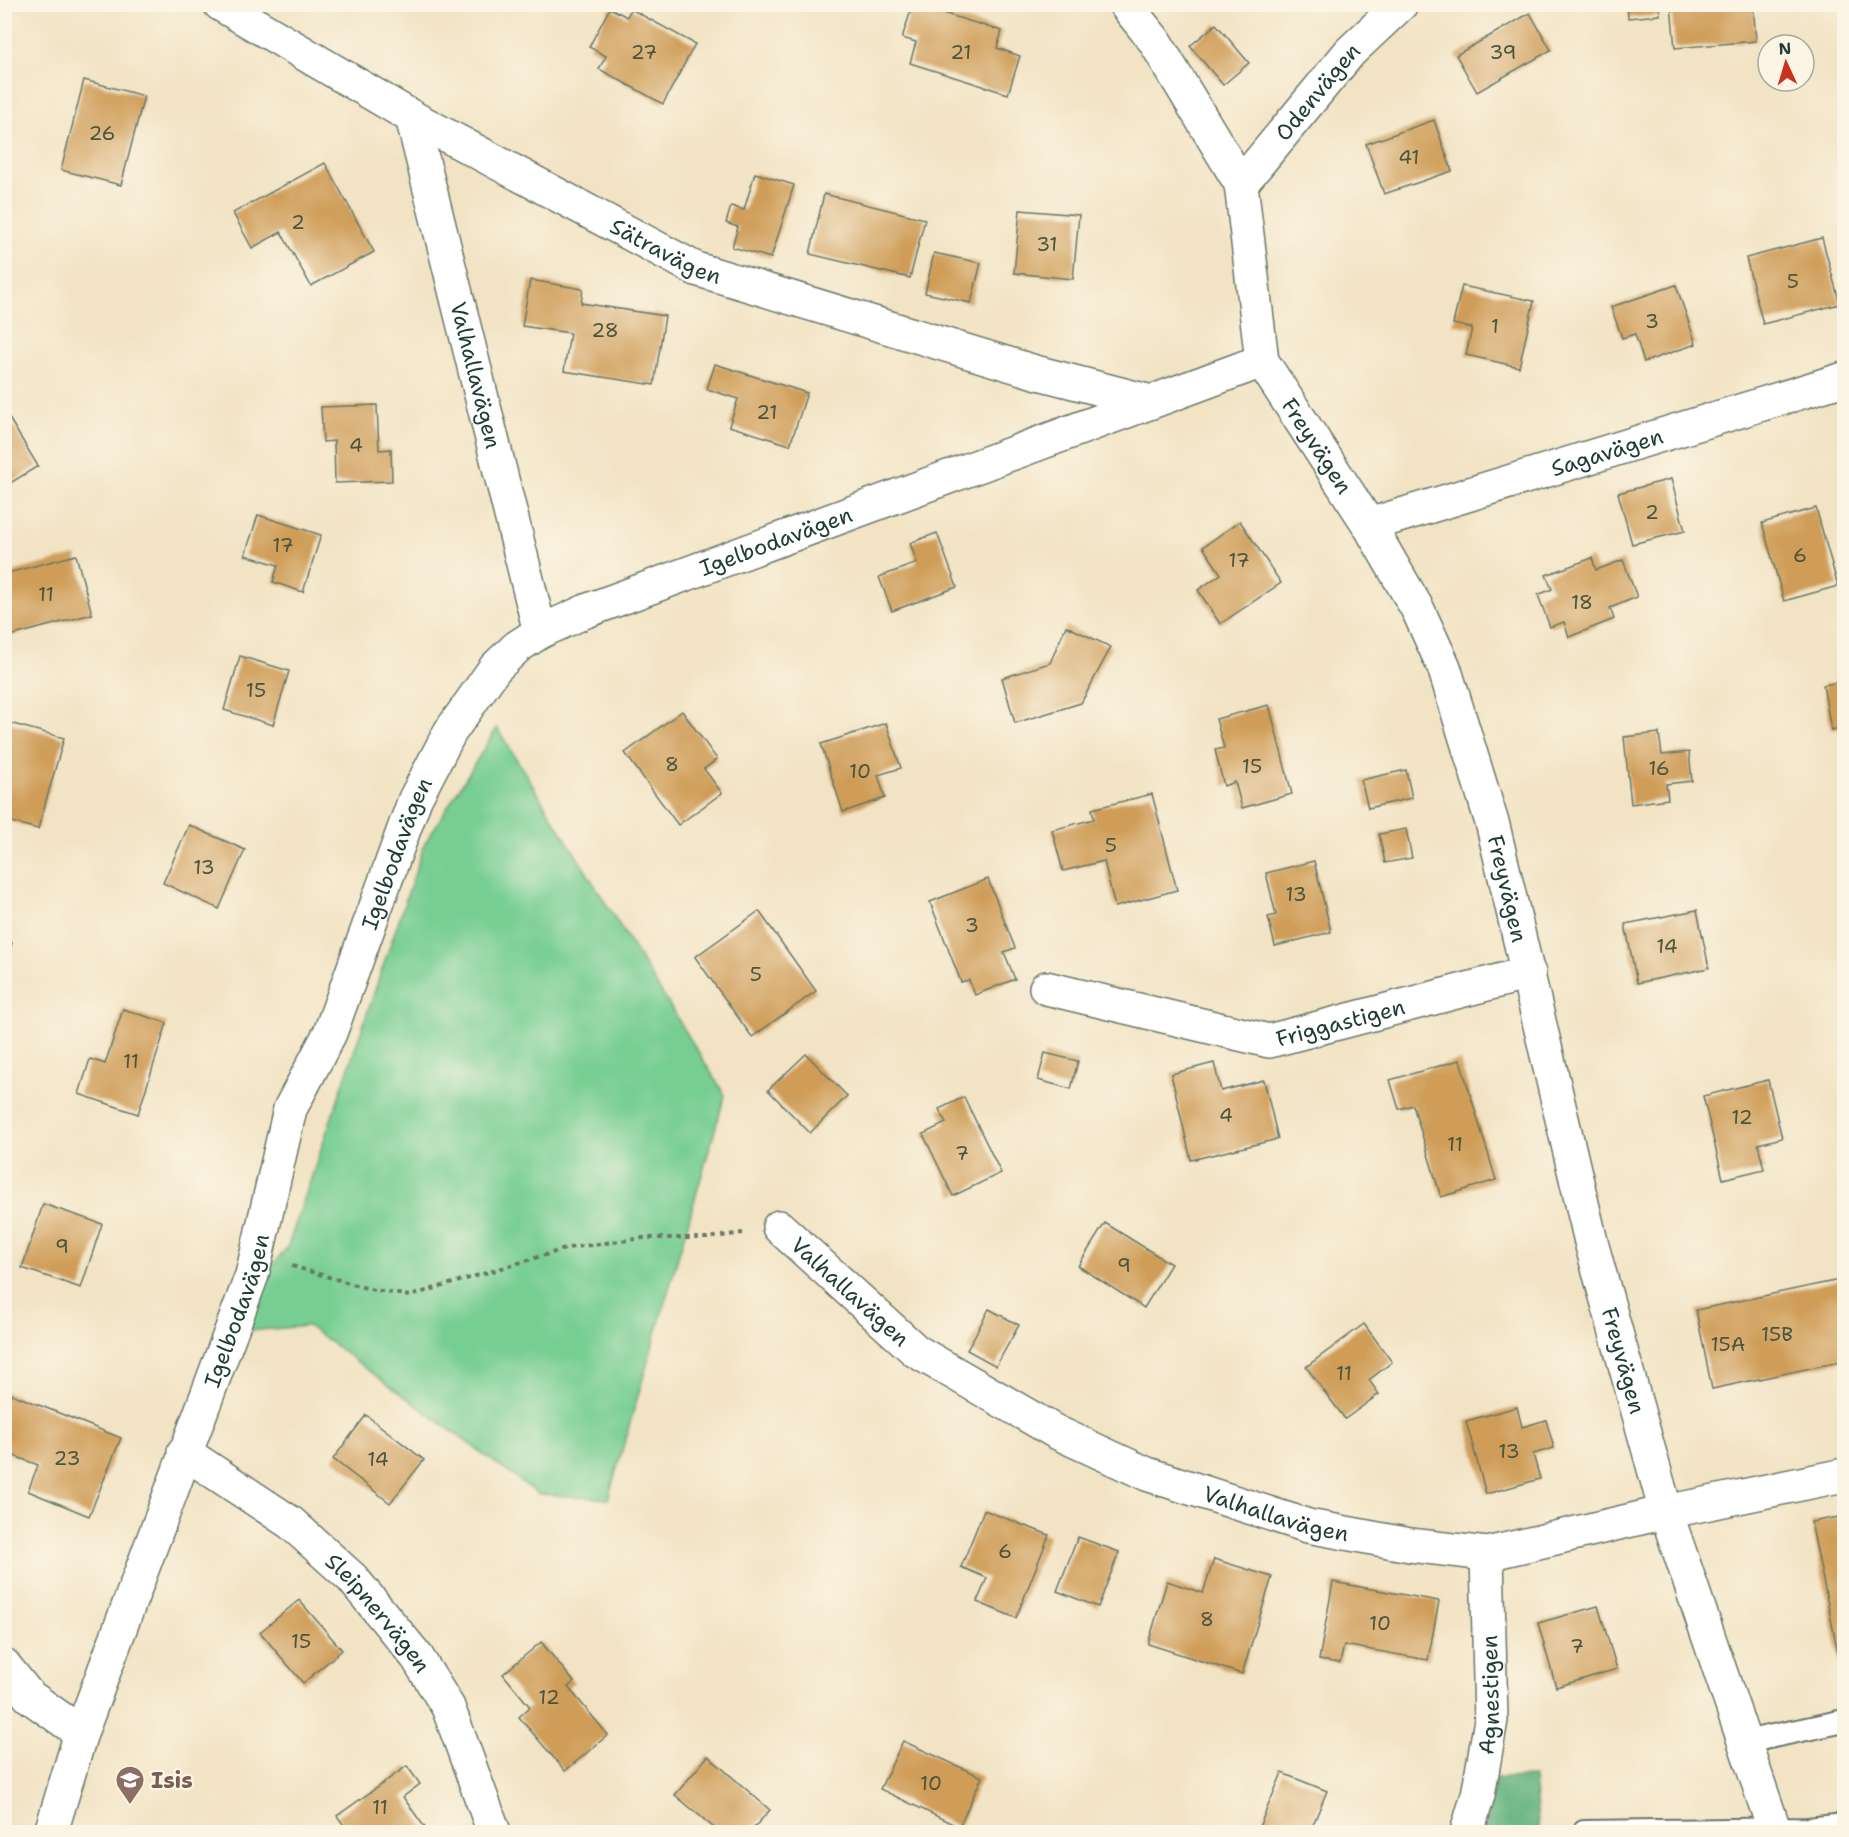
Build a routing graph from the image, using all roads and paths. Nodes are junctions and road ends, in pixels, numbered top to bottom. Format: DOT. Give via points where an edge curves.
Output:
graph roads {
  1 [pos="220,4"];
  2 [pos="1125,4"];
  3 [pos="1401,4"];
  4 [pos="412,117"];
  5 [pos="1241,184"];
  6 [pos="1262,361"];
  7 [pos="1845,379"];
  8 [pos="1151,402"];
  9 [pos="1369,525"];
  10 [pos="540,632"];
  11 [pos="1529,973"];
  12 [pos="1046,988"];
  13 [pos="779,1227"];
  14 [pos="256,1258"];
  15 [pos="184,1452"];
  16 [pos="1845,1475"];
  17 [pos="1665,1512"];
  18 [pos="1487,1554"];
  19 [pos="4,1665"];
  20 [pos="1845,1721"];
  21 [pos="81,1733"];
  22 [pos="1745,1742"];
  23 [pos="1845,1825"];
  24 [pos="1774,1831"];
  25 [pos="1596,1832"];
  26 [pos="51,1833"];
  27 [pos="494,1833"];
  28 [pos="1467,1833"];
  1 -- 4 [label="street, Sätravägen"];
  2 -- 5 [label="street, Freyvägen" via="1155,40"];
  3 -- 5 [label="street, Odenvägen" via="1350,52"];
  4 -- 8 [label="street, Sätravägen" via="696,268 1024,368"];
  4 -- 10 [label="street, Valhallavägen"];
  5 -- 6 [label="street, Freyvägen"];
  6 -- 8 [label="street, Igelbodavägen"];
  6 -- 9 [label="street, Freyvägen"];
  7 -- 9 [label="street, Sagavägen"];
  8 -- 10 [label="street, Igelbodavägen" via="586,611"];
  9 -- 11 [label="street, Freyvägen" via="1418,610 1444,667 1493,826"];
  10 -- 14 [label="street, Igelbodavägen" via="517,646 495,668 450,732 415,799 330,1033 290,1109"];
  11 -- 12 [label="street, Friggastigen" via="1269,1041"];
  11 -- 17 [label="street, Freyvägen" via="1592,1246"];
  13 -- 14 [label="path" via="707,1238 643,1238 568,1248 410,1296 369,1289"];
  13 -- 18 [label="street, Valhallavägen" via="916,1351 1056,1432 1147,1474 1308,1526 1410,1545"];
  14 -- 15 [label="street, Igelbodavägen"];
  15 -- 21 [label="street, Igelbodavägen"];
  15 -- 27 [label="street, Sleipnervägen" via="291,1523 352,1578 410,1648 448,1707"];
  16 -- 17 [label="street, Valhallavägen"];
  17 -- 18 [label="street, Valhallavägen"];
  17 -- 22 [label="street, Freyvägen"];
  18 -- 28 [label="street, Agnestigen" via="1491,1720"];
  19 -- 21 [label="street" via="29,1696"];
  20 -- 22 [label="lane"];
  21 -- 26 [label="street, Igelbodavägen"];
  22 -- 24 [label="street, Freyvägen"];
  23 -- 24 [label="lane"];
  24 -- 25 [label="lane"];
}
